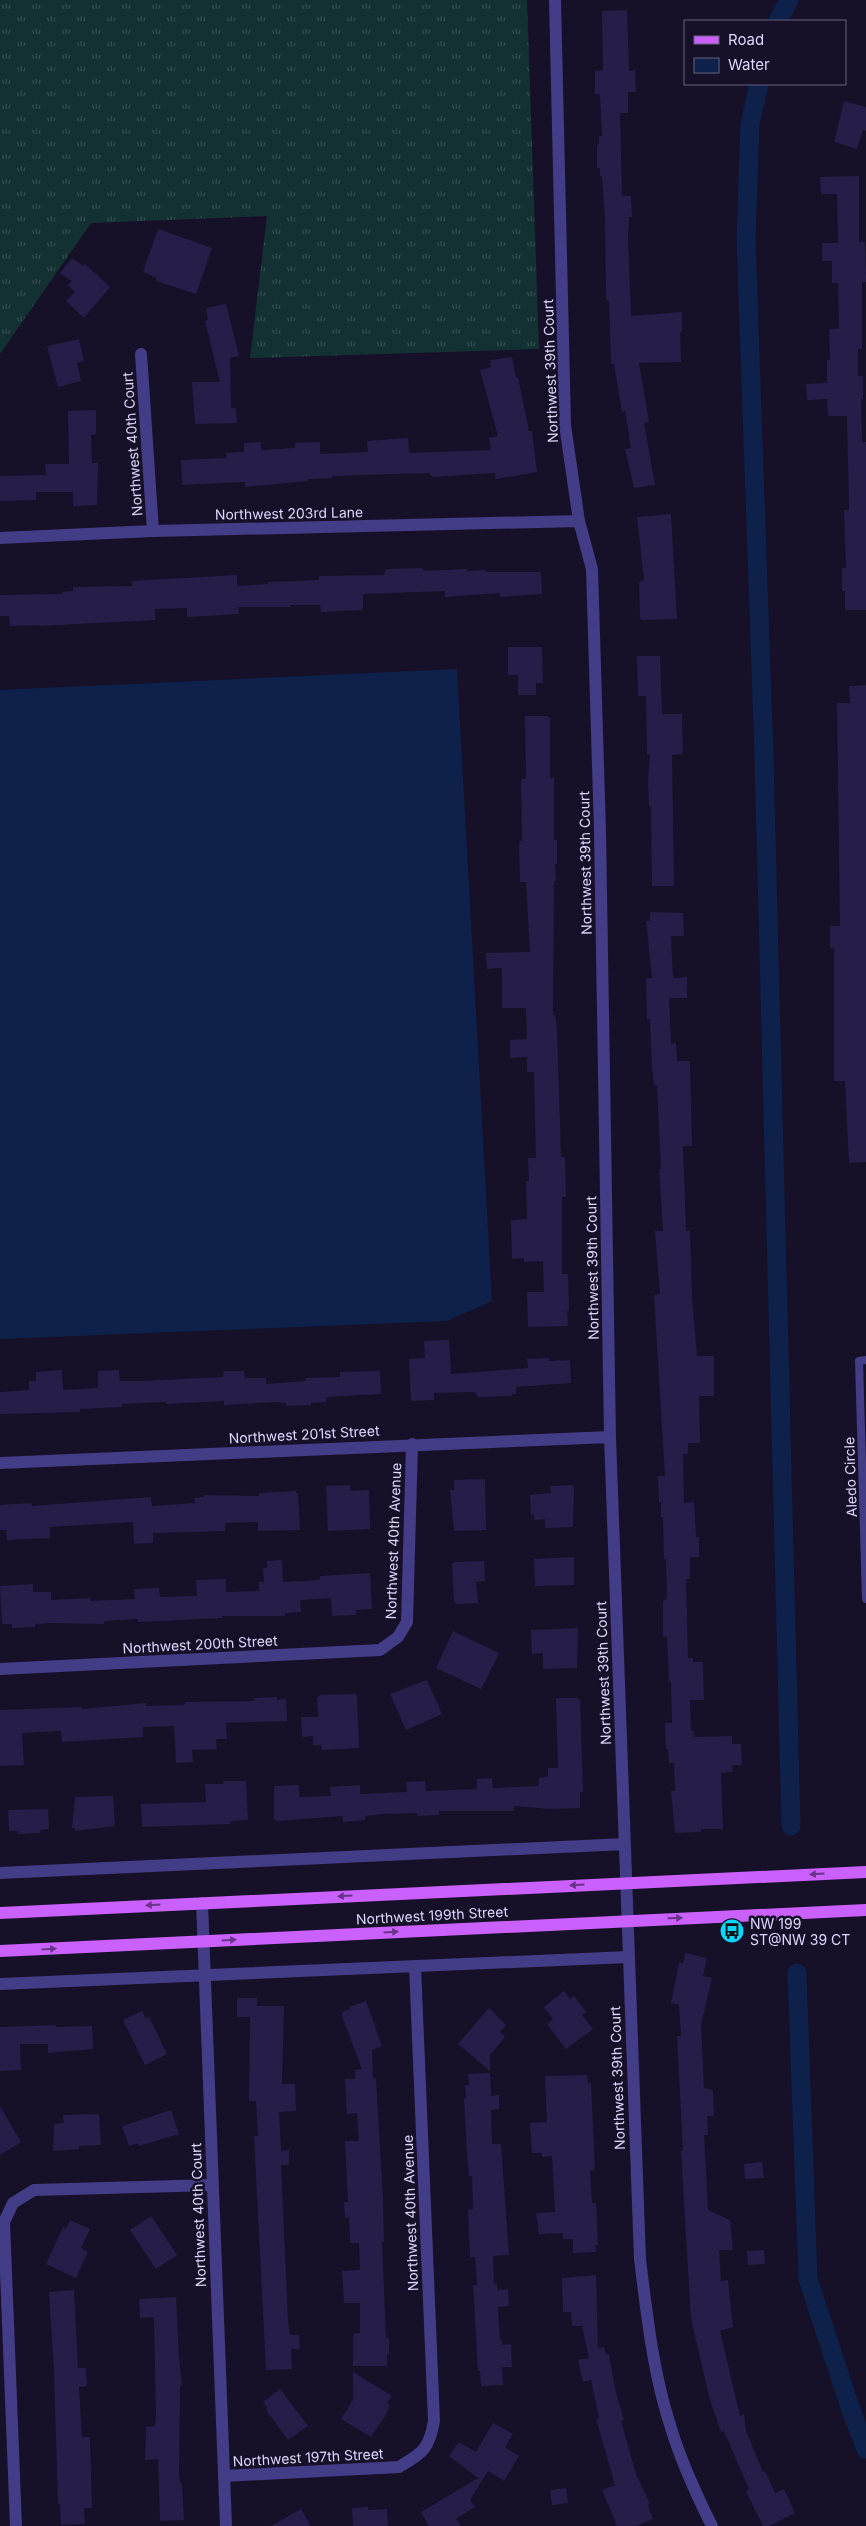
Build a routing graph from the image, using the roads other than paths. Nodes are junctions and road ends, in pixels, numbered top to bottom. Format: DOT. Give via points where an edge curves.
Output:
graph roads {
  1 [pos="555,0"];
  2 [pos="141,354"];
  3 [pos="579,520"];
  4 [pos="153,531"];
  5 [pos="0,538"];
  6 [pos="866,1360"];
  7 [pos="610,1437"];
  8 [pos="412,1444"];
  9 [pos="0,1462"];
  10 [pos="866,1599"];
  11 [pos="398,1637"];
  12 [pos="0,1669"];
  13 [pos="625,1844"];
  14 [pos="866,1872"];
  15 [pos="0,1873"];
  16 [pos="626,1883"];
  17 [pos="202,1903"];
  18 [pos="866,1910"];
  19 [pos="0,1913"];
  20 [pos="627,1920"];
  21 [pos="203,1941"];
  22 [pos="0,1951"];
  23 [pos="628,1957"];
  24 [pos="415,1966"];
  25 [pos="204,1976"];
  26 [pos="0,1984"];
  27 [pos="212,2185"];
  28 [pos="419,2455"];
  29 [pos="224,2476"];
  30 [pos="16,2526"];
  31 [pos="226,2526"];
  32 [pos="712,2526"];
  1 -- 3 [label="street, Northwest 39th Court" via="565,424"];
  2 -- 4 [label="street, Northwest 40th Court"];
  3 -- 4 [label="street, Northwest 203rd Lane"];
  3 -- 7 [label="street, Northwest 39th Court" via="592,568 600,831"];
  4 -- 5 [label="street, Northwest 203rd Lane"];
  6 -- 10 [label="lane, Aledo Circle" via="859,1361"];
  7 -- 8 [label="street, Northwest 201st Street"];
  7 -- 13 [label="street, Northwest 39th Court"];
  8 -- 9 [label="street, Northwest 201st Street"];
  8 -- 11 [label="street, Northwest 40th Avenue" via="407,1622"];
  11 -- 12 [label="street, Northwest 200th Street" via="380,1650"];
  13 -- 15 [label="street"];
  13 -- 16 [label="street, Northwest 39th Court"];
  14 -- 16 [label="main road, Northwest 199th Street, one-way"];
  16 -- 17 [label="main road, Northwest 199th Street, one-way"];
  16 -- 20 [label="street, Northwest 39th Court"];
  17 -- 19 [label="main road, Northwest 199th Street, one-way"];
  17 -- 21 [label="street, Northwest 40th Court"];
  20 -- 18 [label="main road, Northwest 199th Street, one-way"];
  21 -- 20 [label="main road, Northwest 199th Street, one-way"];
  20 -- 23 [label="street, Northwest 39th Court"];
  22 -- 21 [label="main road, Northwest 199th Street, one-way"];
  21 -- 25 [label="street, Northwest 40th Court"];
  23 -- 24 [label="street"];
  23 -- 32 [label="street, Northwest 39th Court" via="640,2259 650,2338 670,2427"];
  24 -- 25 [label="street"];
  24 -- 28 [label="street, Northwest 40th Avenue" via="434,2421 431,2441"];
  25 -- 26 [label="street"];
  25 -- 27 [label="street, Northwest 40th Court"];
  27 -- 29 [label="street, Northwest 40th Court"];
  27 -- 30 [label="street" via="34,2190 13,2203 4,2222"];
  28 -- 29 [label="street, Northwest 197th Street" via="399,2467"];
  29 -- 31 [label="street, Northwest 40th Court"];
}
